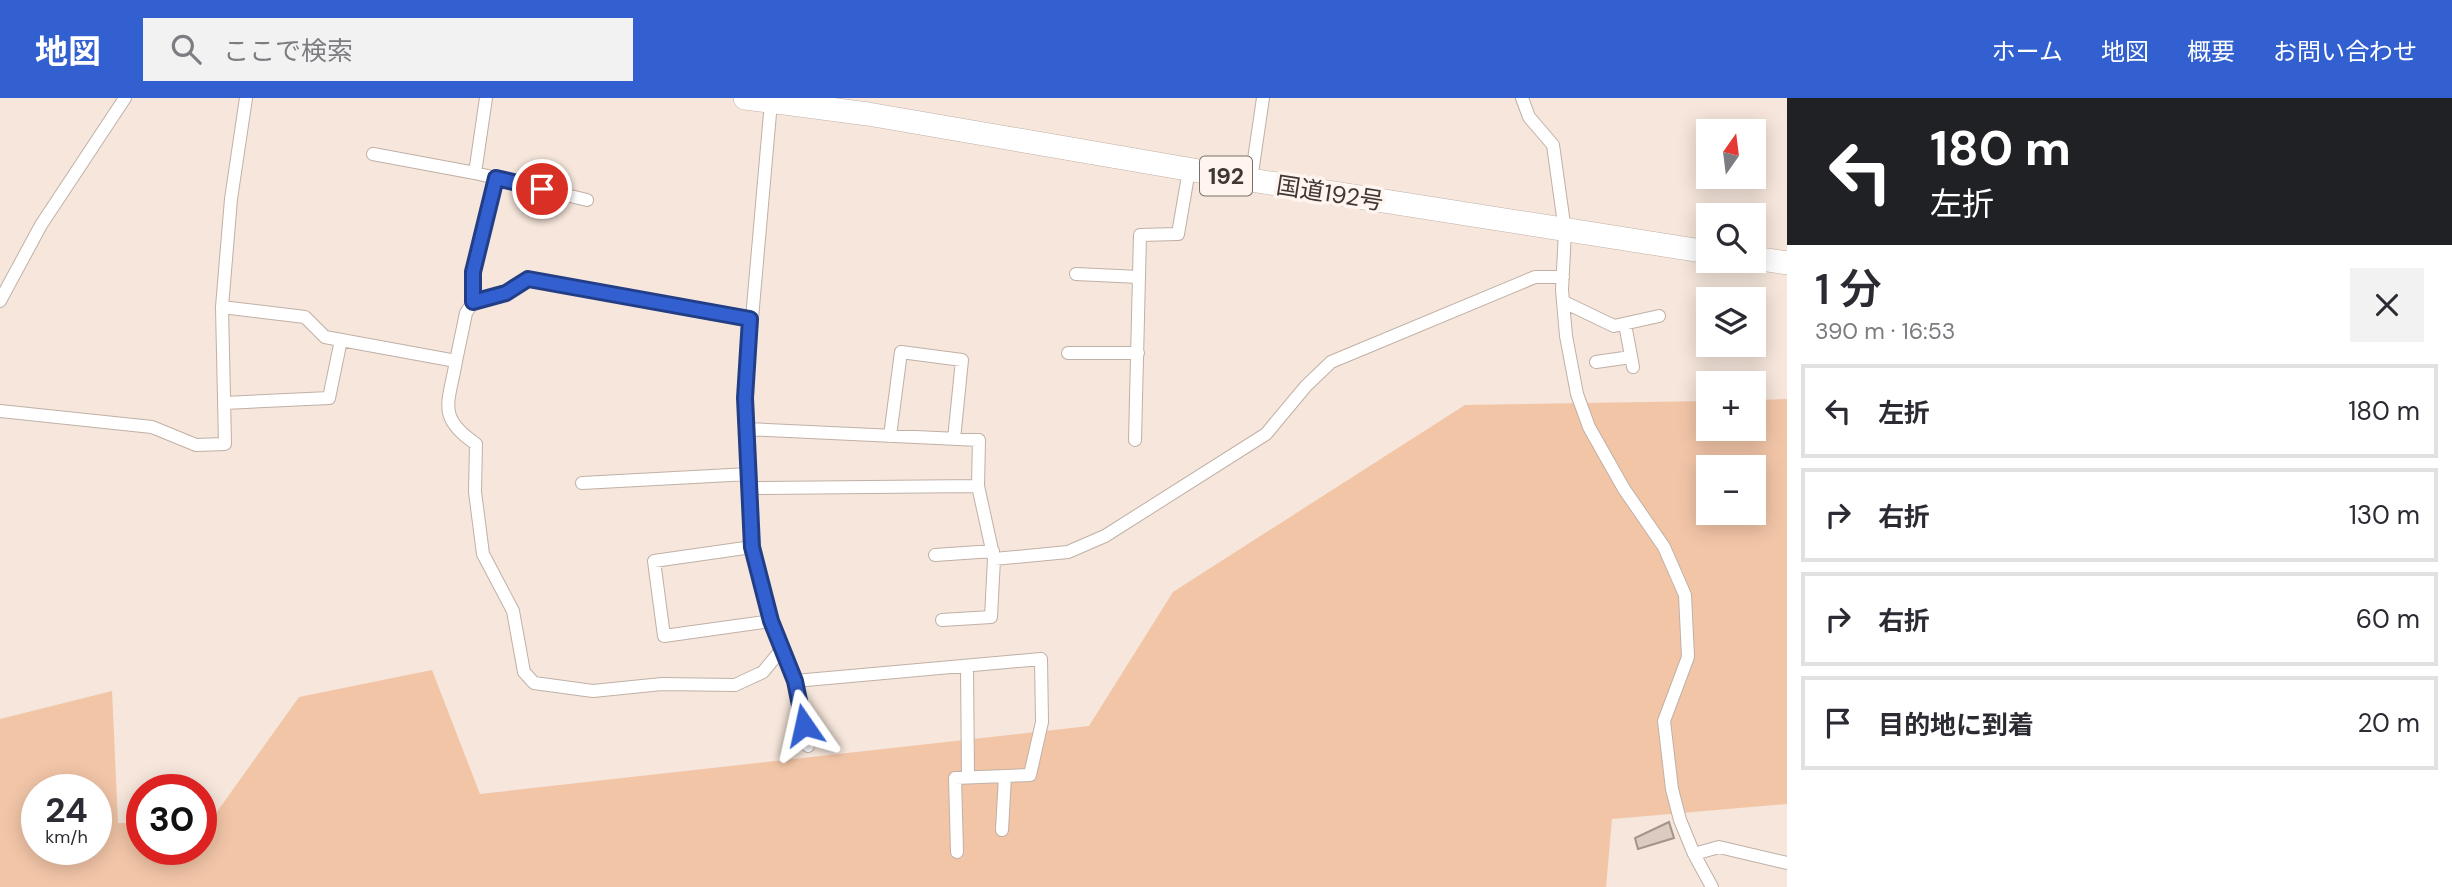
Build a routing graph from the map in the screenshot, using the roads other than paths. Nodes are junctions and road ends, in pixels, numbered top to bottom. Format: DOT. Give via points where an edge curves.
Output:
graph roads {
  1 [pos="125,98"];
  2 [pos="246,98"];
  3 [pos="486,98"];
  4 [pos="745,98"];
  5 [pos="1263,98"];
  6 [pos="1522,98"];
  7 [pos="771,102"];
  8 [pos="373,153"];
  9 [pos="1189,170"];
  10 [pos="475,173"];
  11 [pos="496,178"];
  12 [pos="1251,180"];
  13 [pos="587,200"];
  14 [pos="1564,231"];
  15 [pos="1696,250"];
  16 [pos="1766,259"];
  17 [pos="1787,262"];
  18 [pos="1076,274"];
  19 [pos="1139,277"];
  20 [pos="1563,277"];
  21 [pos="0,301"];
  22 [pos="473,302"];
  23 [pos="1563,302"];
  24 [pos="222,307"];
  25 [pos="1659,316"];
  26 [pos="750,319"];
  27 [pos="1625,324"];
  28 [pos="341,340"];
  29 [pos="1068,353"];
  30 [pos="1138,354"];
  31 [pos="456,361"];
  32 [pos="1596,362"];
  33 [pos="224,403"];
  34 [pos="0,411"];
  35 [pos="747,429"];
  36 [pos="890,436"];
  37 [pos="954,439"];
  38 [pos="1135,440"];
  39 [pos="749,481"];
  40 [pos="582,483"];
  41 [pos="978,486"];
  42 [pos="752,547"];
  43 [pos="935,555"];
  44 [pos="994,555"];
  45 [pos="942,620"];
  46 [pos="771,621"];
  47 [pos="782,649"];
  48 [pos="967,666"];
  49 [pos="795,681"];
  50 [pos="808,746"];
  51 [pos="1005,776"];
  52 [pos="968,777"];
  53 [pos="1002,830"];
  54 [pos="957,852"];
  55 [pos="1693,854"];
  56 [pos="1787,863"];
  57 [pos="1712,887"];
  1 -- 21 [label="street" via="41,225"];
  2 -- 24 [label="street"];
  3 -- 10 [label="street"];
  4 -- 7 [label="highway, 国道192号 / 192"];
  5 -- 12 [label="street"];
  6 -- 14 [label="street" via="1529,117 1553,145"];
  7 -- 9 [label="highway, 国道192号 / 192" via="868,114"];
  7 -- 26 [label="street"];
  8 -- 10 [label="street"];
  9 -- 12 [label="highway, 国道192号 / 192"];
  9 -- 19 [label="street" via="1178,233 1140,235"];
  10 -- 11 [label="street"];
  11 -- 13 [label="street"];
  11 -- 22 [label="street" via="473,272"];
  12 -- 14 [label="highway, 国道192号 / 192"];
  14 -- 15 [label="highway, 国道192号 / 192"];
  14 -- 20 [label="street"];
  16 -- 17 [label="highway"];
  18 -- 19 [label="street"];
  19 -- 30 [label="street"];
  20 -- 23 [label="street"];
  20 -- 44 [label="street" via="1535,278 1331,362 1266,434 1105,536 1069,552"];
  22 -- 26 [label="street" via="506,293 528,279"];
  22 -- 31 [label="street" via="466,313"];
  23 -- 27 [label="street" via="1614,326"];
  23 -- 55 [label="street" via="1577,394 1589,427 1664,548 1685,595 1688,657 1664,721 1672,789"];
  24 -- 28 [label="street" via="305,317 325,337"];
  24 -- 33 [label="street"];
  25 -- 27 [label="street"];
  26 -- 35 [label="street"];
  27 -- 32 [label="street" via="1632,362"];
  28 -- 31 [label="street"];
  28 -- 33 [label="street" via="330,398"];
  29 -- 30 [label="street"];
  30 -- 38 [label="street"];
  31 -- 47 [label="street" via="447,415 455,430 476,444 475,492 483,554 513,611 524,672 534,683 593,691 662,684 735,685 763,672"];
  33 -- 34 [label="street" via="225,444 196,445 152,427"];
  35 -- 36 [label="street"];
  35 -- 39 [label="street"];
  36 -- 37 [label="street"];
  36 -- 37 [label="street" via="901,352 962,360"];
  37 -- 41 [label="street" via="979,440"];
  39 -- 40 [label="street"];
  39 -- 41 [label="street"];
  39 -- 42 [label="street"];
  41 -- 44 [label="street"];
  42 -- 46 [label="street"];
  42 -- 46 [label="street" via="654,561 664,636"];
  43 -- 44 [label="street"];
  44 -- 45 [label="street" via="991,617"];
  46 -- 47 [label="street"];
  47 -- 49 [label="street"];
  48 -- 49 [label="street"];
  48 -- 51 [label="street" via="1041,659 1042,722 1030,775"];
  48 -- 52 [label="street"];
  49 -- 50 [label="street"];
  51 -- 52 [label="street"];
  51 -- 53 [label="street"];
  52 -- 54 [label="street" via="955,778"];
  55 -- 56 [label="street" via="1719,847"];
  55 -- 57 [label="street"];
}
